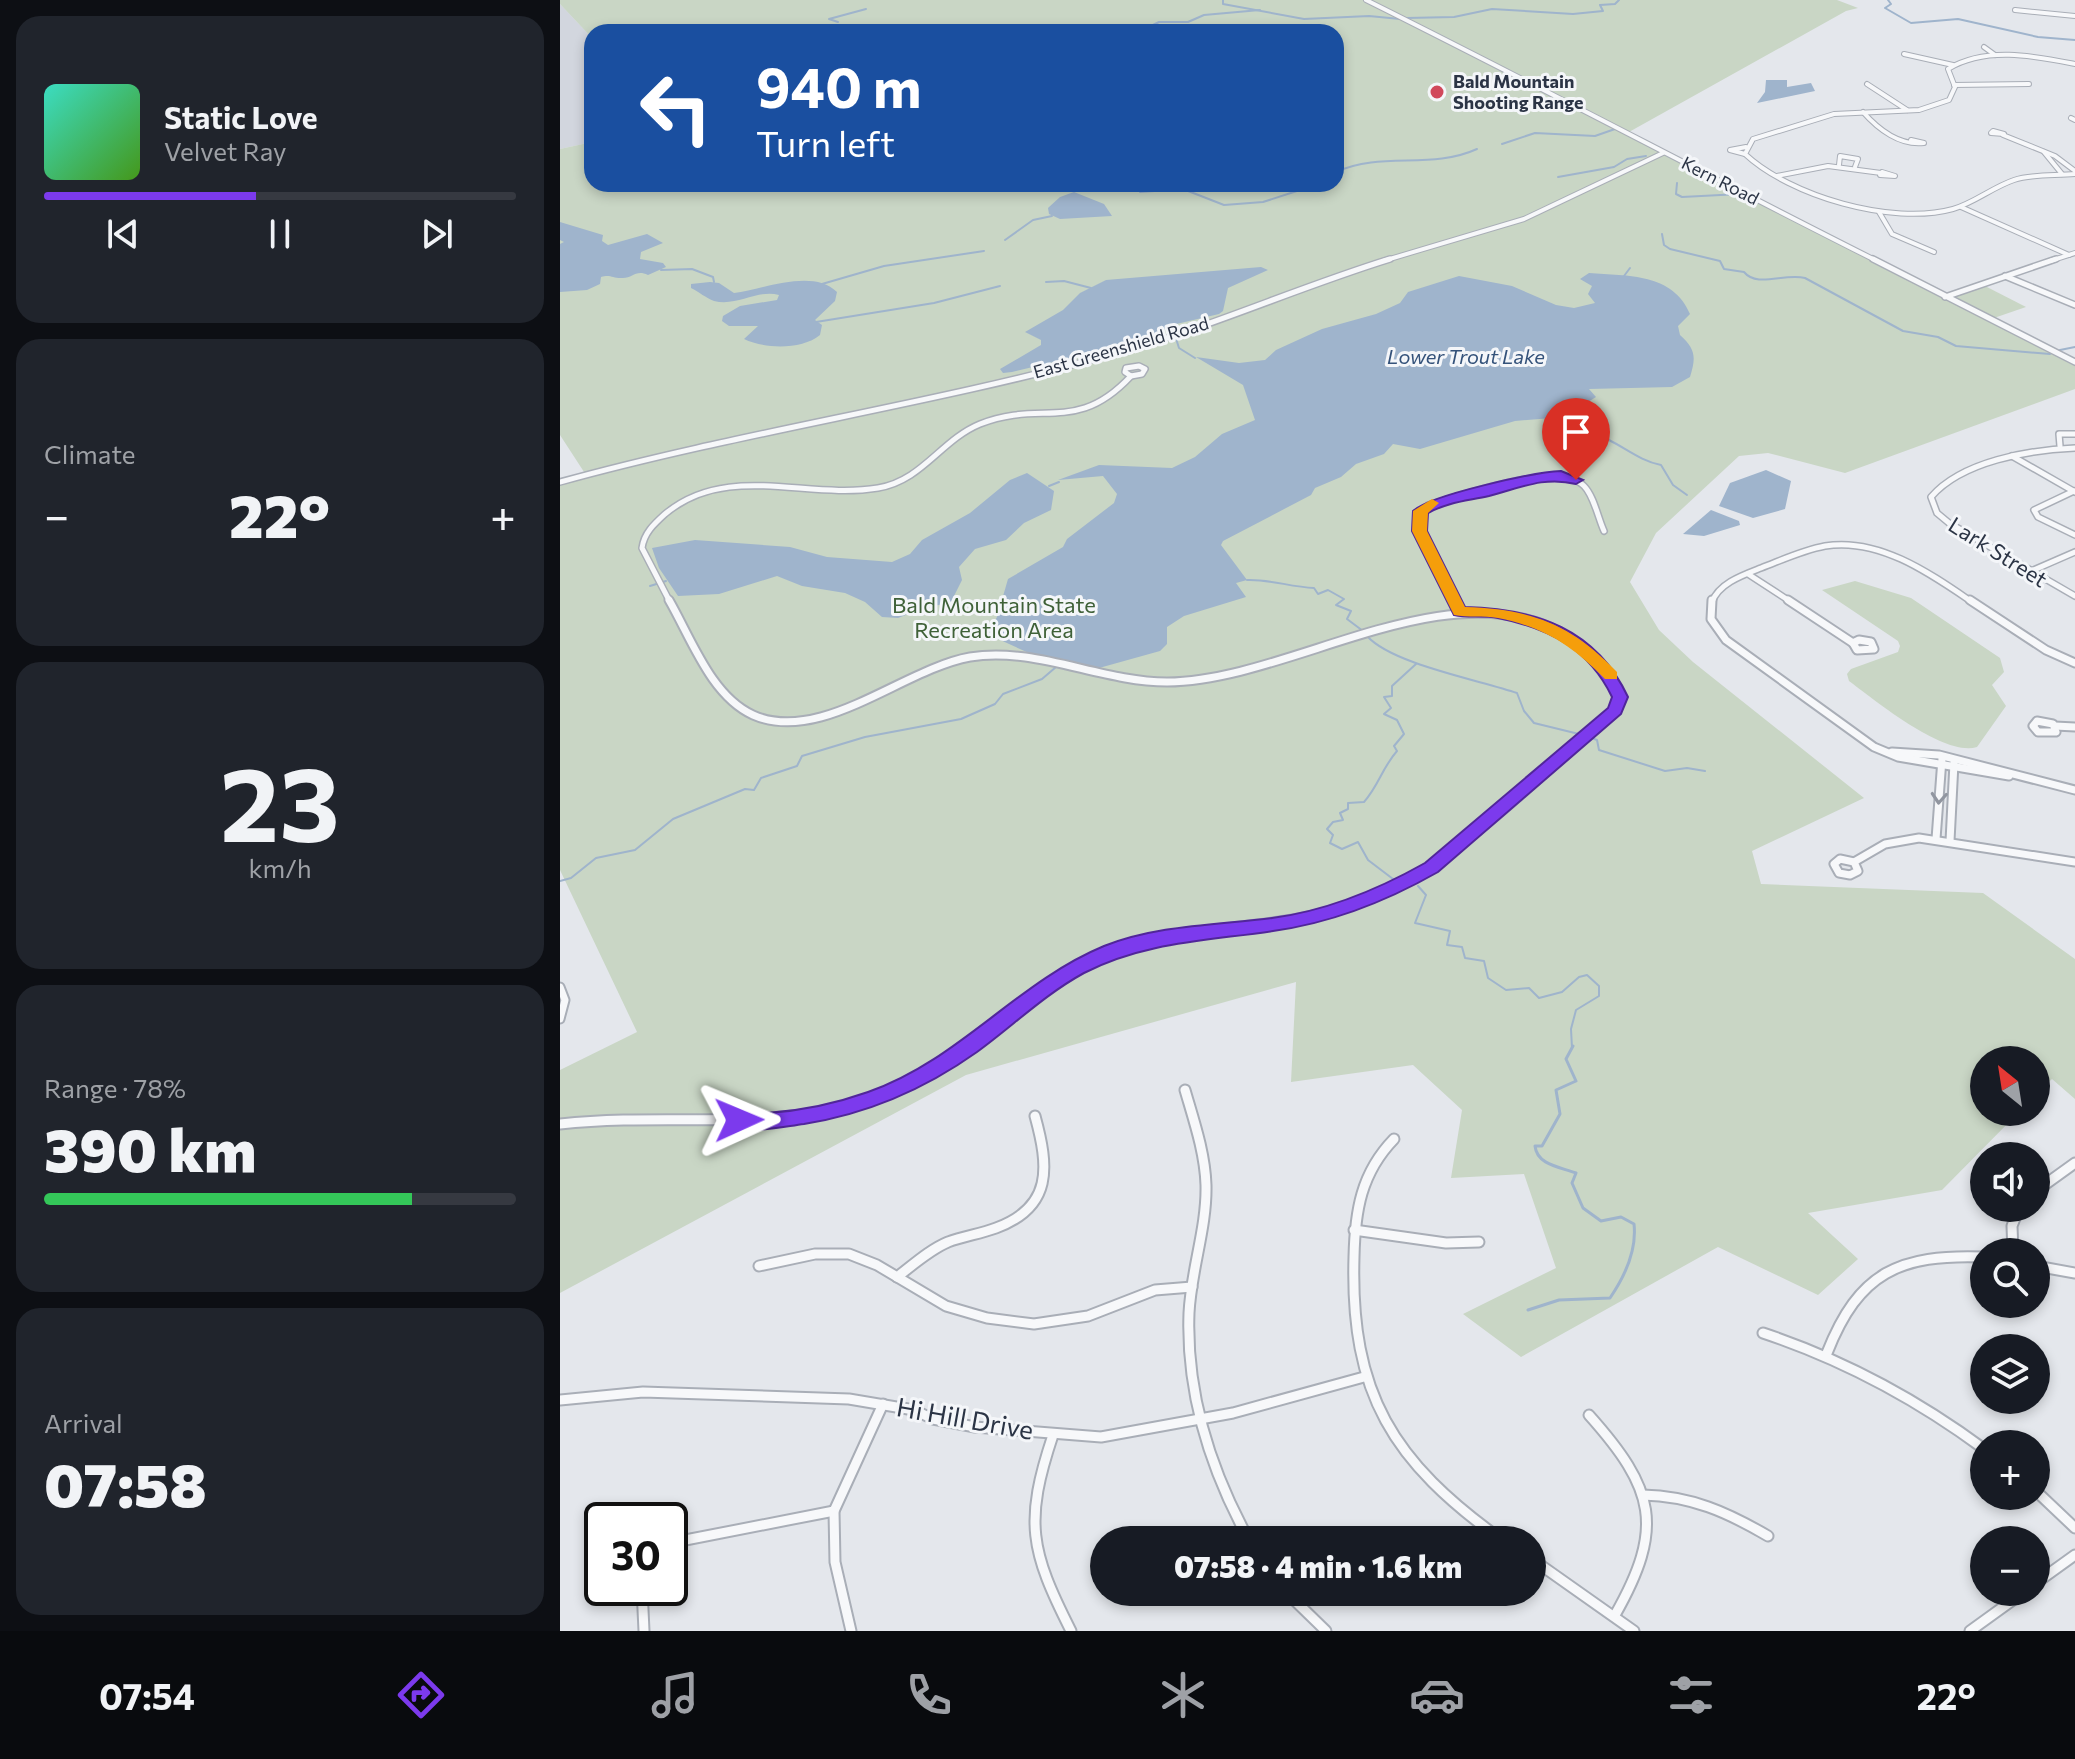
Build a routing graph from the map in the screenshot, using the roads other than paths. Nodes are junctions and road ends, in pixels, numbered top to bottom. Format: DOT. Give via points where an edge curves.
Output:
graph roads {
  1 [pos="1366,0"];
  2 [pos="2015,10"];
  3 [pos="2075,16"];
  4 [pos="1984,47"];
  5 [pos="1904,54"];
  6 [pos="1995,55"];
  7 [pos="2075,64"];
  8 [pos="1953,65"];
  9 [pos="1867,84"];
  10 [pos="2029,84"];
  11 [pos="1954,85"];
  12 [pos="1907,110"];
  13 [pos="1863,112"];
  14 [pos="2003,135"];
  15 [pos="1911,140"];
  16 [pos="1746,147"];
  17 [pos="2043,150"];
  18 [pos="1663,153"];
  19 [pos="1745,154"];
  20 [pos="1839,165"];
  21 [pos="1855,167"];
  22 [pos="1802,171"];
  23 [pos="2075,172"];
  24 [pos="1881,173"];
  25 [pos="2062,174"];
  26 [pos="1777,176"];
  27 [pos="1784,179"];
  28 [pos="1968,205"];
  29 [pos="1961,207"];
  30 [pos="1879,212"];
  31 [pos="2014,228"];
  32 [pos="1934,252"];
  33 [pos="2073,253"];
  34 [pos="2005,276"];
  35 [pos="1945,297"];
  36 [pos="2075,305"];
  37 [pos="2075,362"];
  38 [pos="1131,376"];
  39 [pos="2075,434"];
  40 [pos="2060,446"];
  41 [pos="2075,448"];
  42 [pos="2012,456"];
  43 [pos="560,482"];
  44 [pos="2074,491"];
  45 [pos="1604,531"];
  46 [pos="2075,535"];
  47 [pos="2075,552"];
  48 [pos="2029,572"];
  49 [pos="1748,574"];
  50 [pos="2075,596"];
  51 [pos="1459,611"];
  52 [pos="1853,643"];
  53 [pos="2075,663"];
  54 [pos="2055,726"];
  55 [pos="2075,727"];
  56 [pos="1942,761"];
  57 [pos="1954,763"];
  58 [pos="2075,790"];
  59 [pos="1936,839"];
  60 [pos="1950,841"];
  61 [pos="1854,862"];
  62 [pos="2075,862"];
  63 [pos="560,987"];
  64 [pos="560,1019"];
  65 [pos="1185,1090"];
  66 [pos="1035,1116"];
  67 [pos="560,1124"];
  68 [pos="1394,1139"];
  69 [pos="2075,1163"];
  70 [pos="2050,1181"];
  71 [pos="1354,1230"];
  72 [pos="1479,1242"];
  73 [pos="1970,1257"];
  74 [pos="759,1266"];
  75 [pos="2050,1269"];
  76 [pos="2075,1273"];
  77 [pos="897,1277"];
  78 [pos="1192,1287"];
  79 [pos="1763,1333"];
  80 [pos="1827,1353"];
  81 [pos="1364,1377"];
  82 [pos="560,1400"];
  83 [pos="883,1404"];
  84 [pos="1589,1415"];
  85 [pos="1197,1420"];
  86 [pos="1053,1435"];
  87 [pos="1970,1439"];
  88 [pos="1643,1495"];
  89 [pos="2050,1504"];
  90 [pos="834,1511"];
  91 [pos="1242,1526"];
  92 [pos="1482,1526"];
  93 [pos="2075,1528"];
  94 [pos="1768,1536"];
  95 [pos="688,1539"];
  96 [pos="2075,1555"];
  97 [pos="1546,1568"];
  98 [pos="2050,1573"];
  99 [pos="643,1606"];
  100 [pos="1300,1606"];
  101 [pos="2005,1606"];
  102 [pos="1615,1615"];
  103 [pos="644,1631"];
  104 [pos="851,1631"];
  105 [pos="1071,1631"];
  106 [pos="1326,1631"];
  107 [pos="1634,1631"];
  108 [pos="1970,1631"];
  1 -- 18 [label="street, Kern Road"];
  2 -- 3 [label="street"];
  4 -- 6 [label="street"];
  5 -- 8 [label="street"];
  6 -- 7 [label="street"];
  6 -- 8 [label="street"];
  8 -- 11 [label="street" via="1948,73"];
  9 -- 12 [label="street"];
  10 -- 11 [label="street"];
  11 -- 12 [label="street" via="1949,100"];
  12 -- 13 [label="street"];
  13 -- 15 [label="street" via="1874,125"];
  13 -- 16 [label="street" via="1823,116 1760,137"];
  14 -- 17 [label="street"];
  16 -- 19 [label="street"];
  16 -- 19 [label="street" via="1730,150"];
  17 -- 23 [label="street"];
  17 -- 25 [label="street"];
  18 -- 35 [label="street, Kern Road"];
  18 -- 43 [label="street, East Greenshield Road" via="1534,215 1345,273 1122,351"];
  19 -- 26 [label="street" via="1754,166"];
  20 -- 21 [label="street"];
  20 -- 21 [label="street" via="1840,156 1850,155 1858,159"];
  20 -- 22 [label="street"];
  21 -- 24 [label="street"];
  22 -- 26 [label="street"];
  22 -- 27 [label="street"];
  23 -- 25 [label="street"];
  25 -- 28 [label="street" via="2016,179"];
  26 -- 27 [label="street"];
  27 -- 30 [label="street"];
  28 -- 29 [label="street"];
  28 -- 31 [label="street"];
  29 -- 30 [label="street"];
  29 -- 31 [label="street"];
  30 -- 32 [label="street" via="1892,234"];
  31 -- 33 [label="street"];
  33 -- 34 [label="street"];
  34 -- 35 [label="street"];
  34 -- 36 [label="street"];
  35 -- 37 [label="street, Kern Road"];
  38 -- 51 [label="street" via="1119,393 1091,410 982,423 950,442 923,471 893,485 856,490 761,483 708,492 659,518 642,542 642,553 724,696 737,708 777,720 826,717 933,668 975,657 1138,681 1197,680"];
  39 -- 40 [label="street, Lark Street" via="2059,434"];
  40 -- 41 [label="street, Lark Street"];
  40 -- 42 [label="street, Lark Street"];
  42 -- 44 [label="street"];
  42 -- 48 [label="street, Lark Street" via="1945,481 1931,501 1945,520"];
  44 -- 46 [label="street" via="2034,510"];
  45 -- 51 [label="street" via="1586,488 1561,476 1536,477 1428,505 1421,511 1419,531"];
  47 -- 48 [label="street"];
  48 -- 50 [label="street, Lark Street"];
  49 -- 52 [label="street"];
  49 -- 53 [label="street" via="1820,547 1875,548 1901,558 2040,647"];
  49 -- 56 [label="street" via="1725,585 1712,599 1710,614 1718,632 1860,739 1890,752"];
  51 -- 67 [label="street" via="1497,613 1556,629 1607,669 1620,697 1615,710 1432,868 1337,911 1169,936 1112,951 1045,985 944,1065 873,1099 768,1121 653,1117"];
  54 -- 55 [label="street"];
  56 -- 57 [label="street"];
  56 -- 59 [label="street, one-way"];
  57 -- 58 [label="street"];
  57 -- 60 [label="street"];
  59 -- 60 [label="street"];
  59 -- 61 [label="street" via="1893,841"];
  60 -- 62 [label="street"];
  63 -- 64 [label="street" via="565,1000"];
  65 -- 78 [label="street" via="1206,1183"];
  66 -- 77 [label="street" via="1048,1160 1048,1176 1037,1199 1007,1224 935,1248"];
  68 -- 71 [label="street" via="1367,1171"];
  69 -- 70 [label="street"];
  71 -- 72 [label="street" via="1446,1243"];
  71 -- 81 [label="street" via="1351,1318"];
  73 -- 80 [label="street" via="1932,1256 1881,1272 1845,1309"];
  74 -- 77 [label="street" via="848,1254 879,1264"];
  75 -- 76 [label="street"];
  77 -- 78 [label="street" via="950,1309 1039,1323 1071,1321 1149,1289"];
  78 -- 85 [label="street"];
  79 -- 80 [label="street"];
  80 -- 87 [label="street"];
  81 -- 85 [label="street, Hi Hill Drive"];
  81 -- 92 [label="street" via="1396,1442 1460,1510"];
  82 -- 83 [label="street, Hi Hill Drive" via="643,1392"];
  83 -- 86 [label="street, Hi Hill Drive" via="975,1427"];
  83 -- 90 [label="street"];
  84 -- 88 [label="street" via="1634,1472"];
  85 -- 86 [label="street, Hi Hill Drive" via="1101,1437"];
  85 -- 91 [label="street"];
  86 -- 105 [label="street" via="1036,1482 1031,1529 1042,1570"];
  88 -- 94 [label="street" via="1683,1495 1722,1508"];
  88 -- 102 [label="street" via="1648,1545"];
  89 -- 93 [label="street"];
  90 -- 95 [label="street"];
  90 -- 104 [label="street" via="835,1562"];
  96 -- 98 [label="street"];
  97 -- 102 [label="street"];
  99 -- 103 [label="street"];
  100 -- 106 [label="street"];
  101 -- 108 [label="street"];
  102 -- 107 [label="street"];
}
